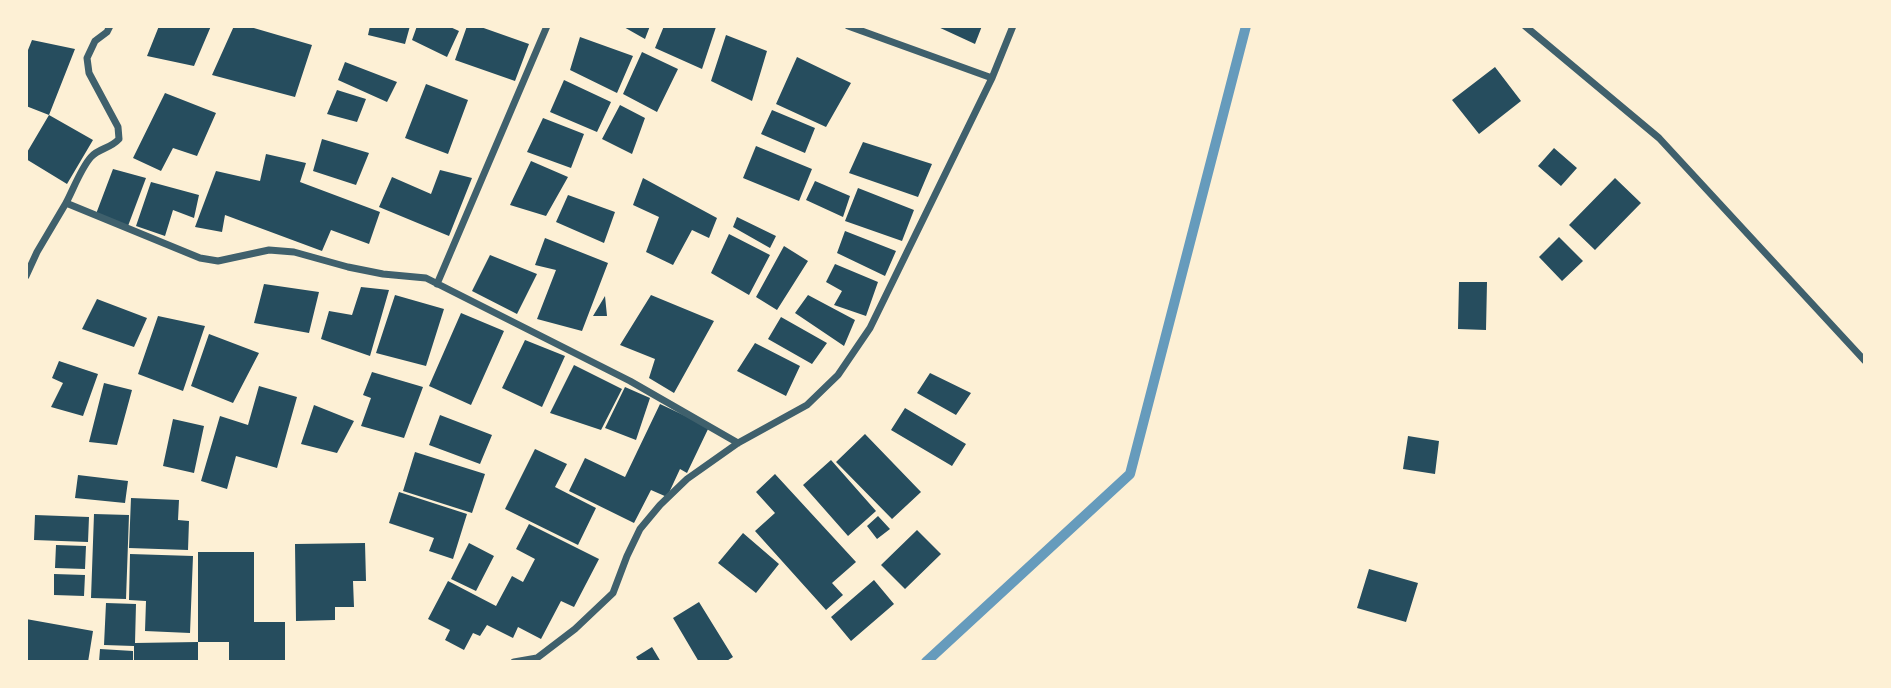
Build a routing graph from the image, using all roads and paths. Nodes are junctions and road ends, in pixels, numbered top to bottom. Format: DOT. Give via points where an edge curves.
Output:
graph roads {
  1 [pos="110,26"];
  2 [pos="547,26"];
  3 [pos="848,26"];
  4 [pos="1013,26"];
  5 [pos="1525,26"];
  6 [pos="992,78"];
  7 [pos="66,203"];
  8 [pos="26,276"];
  9 [pos="437,284"];
  10 [pos="1865,361"];
  11 [pos="738,443"];
  12 [pos="538,660"];
  13 [pos="514,662"];
  1 -- 7 [label="street" via="86,58 89,73 118,127 119,139 91,157"];
  2 -- 9 [label="street"];
  3 -- 6 [label="street"];
  4 -- 6 [label="street"];
  5 -- 10 [label="street" via="1659,138"];
  6 -- 11 [label="street" via="870,328 838,376 807,405"];
  7 -- 8 [label="street"];
  7 -- 9 [label="street" via="200,258 218,261 269,250 294,252"];
  9 -- 11 [label="street" via="630,381"];
  11 -- 12 [label="street" via="687,479 660,505 640,529 613,593"];
  12 -- 13 [label="street"];
}
